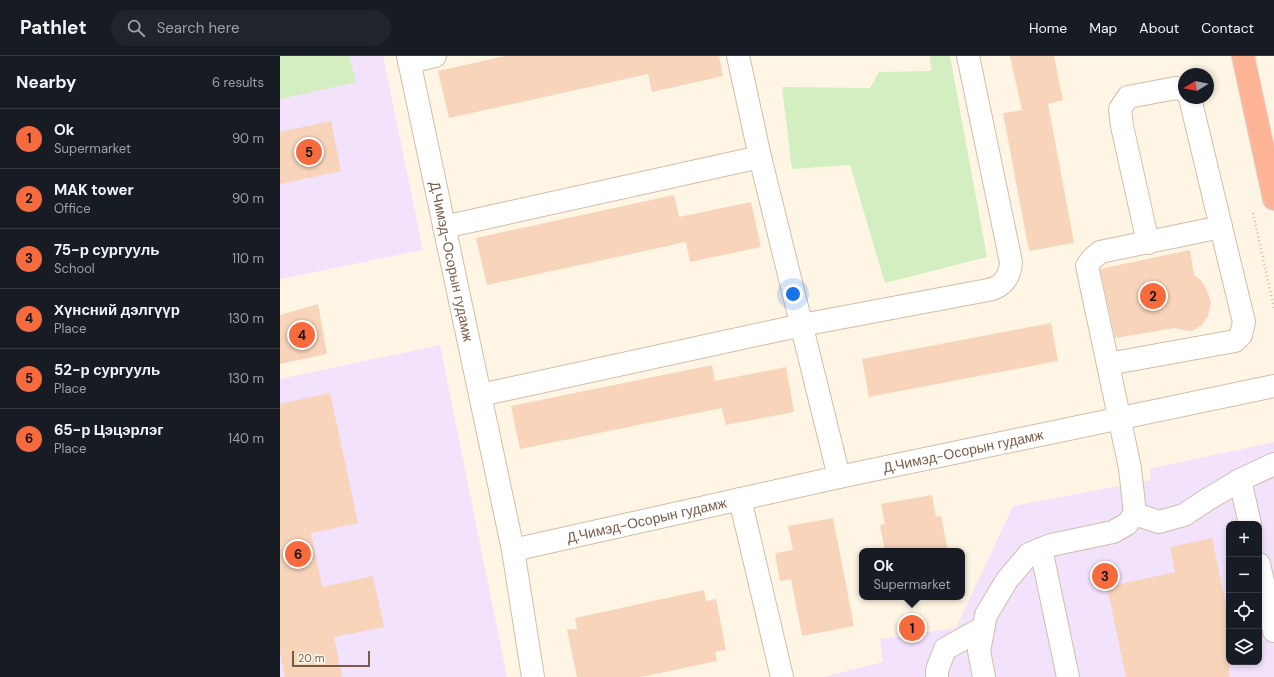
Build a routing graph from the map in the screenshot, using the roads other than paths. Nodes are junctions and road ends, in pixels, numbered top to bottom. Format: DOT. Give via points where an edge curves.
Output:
graph roads {
  1 [pos="435,56"];
  2 [pos="738,56"];
  3 [pos="968,56"];
  4 [pos="1243,56"];
  5 [pos="408,59"];
  6 [pos="1178,88"];
  7 [pos="1191,104"];
  8 [pos="760,157"];
  9 [pos="1274,199"];
  10 [pos="444,227"];
  11 [pos="1221,227"];
  12 [pos="1148,243"];
  13 [pos="802,325"];
  14 [pos="1108,364"];
  15 [pos="1274,386"];
  16 [pos="480,395"];
  17 [pos="1120,418"];
  18 [pos="1274,464"];
  19 [pos="839,477"];
  20 [pos="1240,480"];
  21 [pos="740,499"];
  22 [pos="1135,514"];
  23 [pos="1249,521"];
  24 [pos="1041,549"];
  25 [pos="513,550"];
  26 [pos="1262,577"];
  27 [pos="983,628"];
  28 [pos="1274,631"];
  29 [pos="533,677"];
  30 [pos="782,677"];
  31 [pos="937,677"];
  32 [pos="984,677"];
  33 [pos="1068,677"];
  1 -- 5 [label="street"];
  2 -- 8 [label="street"];
  3 -- 13 [label="street" via="1011,262 1006,279 998,287 988,290"];
  4 -- 9 [label="highway"];
  5 -- 10 [label="street, Д.Чимэд-Осорын гудамж"];
  6 -- 12 [label="street" via="1128,97 1120,109"];
  7 -- 11 [label="street"];
  8 -- 10 [label="street"];
  8 -- 13 [label="street"];
  10 -- 16 [label="street, Д.Чимэд-Осорын гудамж"];
  11 -- 12 [label="street"];
  11 -- 14 [label="street" via="1244,322 1241,335 1235,341"];
  12 -- 14 [label="street" via="1100,252 1087,266"];
  13 -- 16 [label="street"];
  13 -- 19 [label="street"];
  14 -- 17 [label="street"];
  15 -- 17 [label="street, Д.Чимэд-Осорын гудамж"];
  16 -- 25 [label="street, Д.Чимэд-Осорын гудамж"];
  17 -- 19 [label="street, Д.Чимэд-Осорын гудамж"];
  17 -- 22 [label="street" via="1130,468"];
  18 -- 20 [label="street"];
  19 -- 21 [label="street, Д.Чимэд-Осорын гудамж"];
  20 -- 22 [label="street" via="1184,516 1159,522"];
  20 -- 23 [label="street"];
  21 -- 25 [label="street, Д.Чимэд-Осорын гудамж"];
  21 -- 30 [label="street"];
  22 -- 24 [label="street" via="1128,524 1113,532"];
  24 -- 27 [label="street" via="1029,554 1007,580 986,615"];
  24 -- 33 [label="street"];
  25 -- 29 [label="street"];
  26 -- 28 [label="street"];
  27 -- 31 [label="street" via="945,649"];
  27 -- 32 [label="street" via="979,651"];
}
